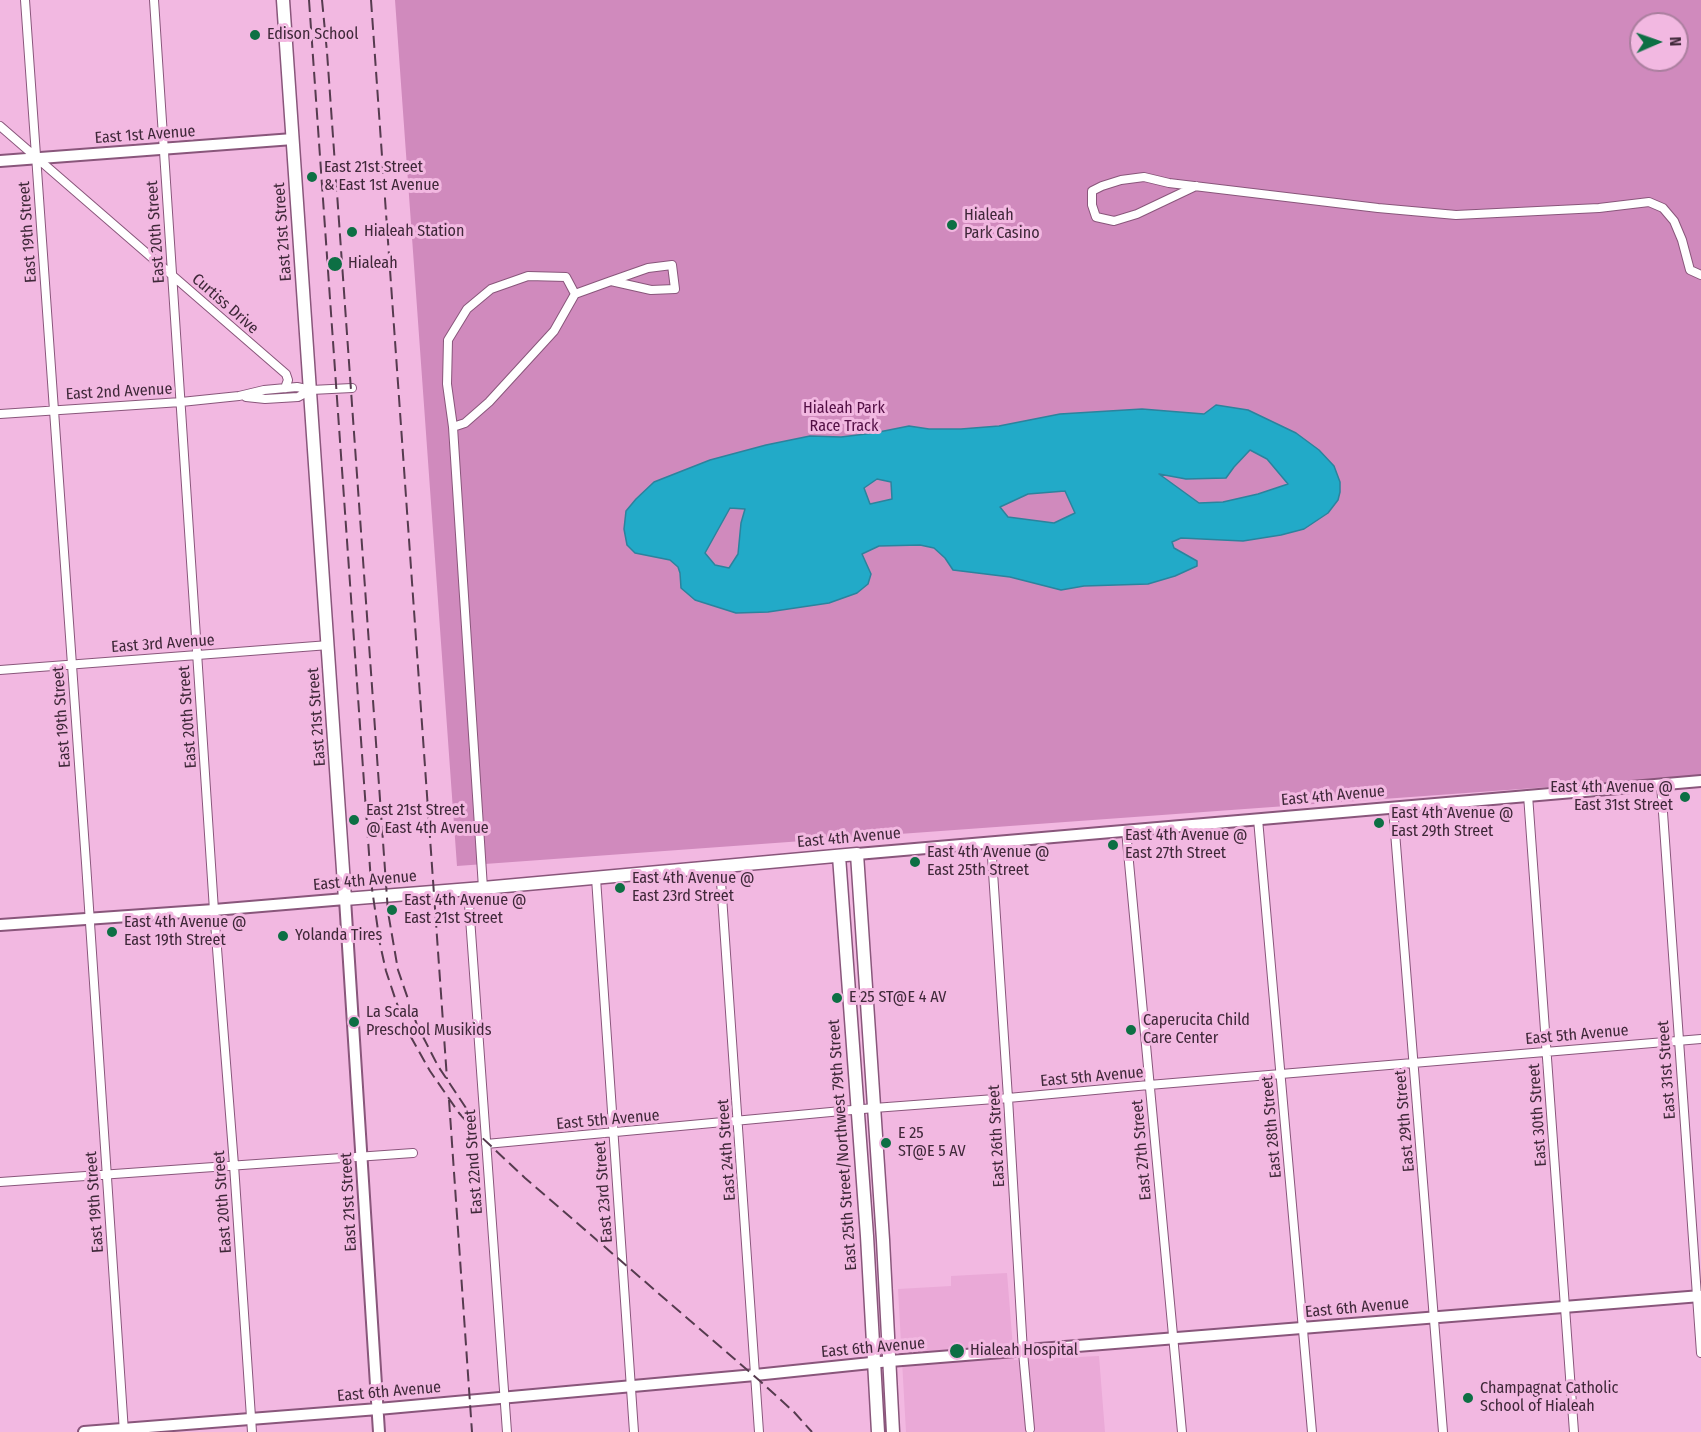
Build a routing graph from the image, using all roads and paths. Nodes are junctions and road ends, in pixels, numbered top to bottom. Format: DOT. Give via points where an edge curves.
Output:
graph roads {
  1 [pos="25,0"];
  2 [pos="154,0"];
  3 [pos="283,0"];
  4 [pos="0,126"];
  5 [pos="293,139"];
  6 [pos="164,149"];
  7 [pos="36,158"];
  8 [pos="0,161"];
  9 [pos="1196,186"];
  10 [pos="1701,274"];
  11 [pos="173,276"];
  12 [pos="610,281"];
  13 [pos="575,294"];
  14 [pos="285,388"];
  15 [pos="352,388"];
  16 [pos="311,390"];
  17 [pos="239,396"];
  18 [pos="181,402"];
  19 [pos="53,410"];
  20 [pos="0,414"];
  21 [pos="453,427"];
  22 [pos="329,645"];
  23 [pos="197,656"];
  24 [pos="72,665"];
  25 [pos="0,670"];
  26 [pos="1701,780"];
  27 [pos="1661,784"];
  28 [pos="1528,795"];
  29 [pos="1393,807"];
  30 [pos="1258,819"];
  31 [pos="1126,830"];
  32 [pos="991,842"];
  33 [pos="857,854"];
  34 [pos="839,856"];
  35 [pos="720,867"];
  36 [pos="596,878"];
  37 [pos="483,888"];
  38 [pos="468,890"];
  39 [pos="345,899"];
  40 [pos="214,910"];
  41 [pos="90,919"];
  42 [pos="0,925"];
  43 [pos="1701,1039"];
  44 [pos="1679,1041"];
  45 [pos="1546,1052"];
  46 [pos="1413,1062"];
  47 [pos="1281,1074"];
  48 [pos="1149,1085"];
  49 [pos="1008,1098"];
  50 [pos="874,1108"];
  51 [pos="857,1110"];
  52 [pos="739,1120"];
  53 [pos="613,1133"];
  54 [pos="486,1144"];
  55 [pos="413,1153"];
  56 [pos="363,1156"];
  57 [pos="234,1165"];
  58 [pos="107,1175"];
  59 [pos="0,1182"];
  60 [pos="1699,1296"];
  61 [pos="1565,1306"];
  62 [pos="1434,1317"];
  63 [pos="1303,1328"];
  64 [pos="1172,1339"];
  65 [pos="1023,1352"];
  66 [pos="1701,1353"];
  67 [pos="890,1361"];
  68 [pos="874,1363"];
  69 [pos="755,1375"];
  70 [pos="631,1385"];
  71 [pos="505,1397"];
  72 [pos="378,1409"];
  73 [pos="251,1419"];
  74 [pos="1029,1429"];
  75 [pos="124,1430"];
  76 [pos="84,1432"];
  77 [pos="252,1432"];
  78 [pos="379,1432"];
  79 [pos="507,1432"];
  80 [pos="634,1432"];
  81 [pos="759,1432"];
  82 [pos="878,1432"];
  83 [pos="893,1432"];
  84 [pos="1182,1432"];
  85 [pos="1312,1432"];
  86 [pos="1443,1432"];
  87 [pos="1574,1432"];
  1 -- 7 [label="street, East 19th Street"];
  2 -- 6 [label="street, East 20th Street"];
  3 -- 5 [label="main road, East 21st Street"];
  4 -- 7 [label="street, Curtiss Drive"];
  5 -- 6 [label="street, East 1st Avenue"];
  5 -- 16 [label="main road, East 21st Street"];
  6 -- 7 [label="street, East 1st Avenue"];
  6 -- 11 [label="street, East 20th Street"];
  7 -- 8 [label="street, East 1st Avenue"];
  7 -- 11 [label="street, Curtiss Drive"];
  7 -- 19 [label="street, East 19th Street"];
  9 -- 9 [label="street" via="1144,177 1120,180 1092,191 1092,205 1096,217 1114,221"];
  9 -- 10 [label="street" via="1456,214 1649,202 1664,208 1674,221 1690,270"];
  11 -- 14 [label="street, Curtiss Drive" via="286,374"];
  11 -- 18 [label="street, East 20th Street"];
  12 -- 12 [label="street" via="648,268 672,265 675,289 651,290"];
  12 -- 13 [label="street"];
  13 -- 21 [label="street" via="554,332 528,362 465,423"];
  13 -- 21 [label="street" via="566,277 528,276 491,289 467,309 448,340 447,384"];
  14 -- 16 [label="street, East 2nd Avenue"];
  14 -- 17 [label="street, East 2nd Avenue"];
  15 -- 16 [label="street"];
  16 -- 17 [label="street, East 2nd Avenue" via="298,397"];
  16 -- 22 [label="main road, East 21st Street"];
  17 -- 18 [label="street, East 2nd Avenue"];
  18 -- 19 [label="street, East 2nd Avenue"];
  18 -- 23 [label="street, East 20th Street"];
  19 -- 20 [label="street, East 2nd Avenue"];
  19 -- 24 [label="street, East 19th Street"];
  21 -- 37 [label="street"];
  22 -- 23 [label="street, East 3rd Avenue"];
  22 -- 39 [label="main road, East 21st Street"];
  23 -- 24 [label="street, East 3rd Avenue"];
  23 -- 40 [label="street, East 20th Street"];
  24 -- 25 [label="street, East 3rd Avenue"];
  24 -- 41 [label="street, East 19th Street"];
  26 -- 27 [label="street, East 4th Avenue"];
  27 -- 28 [label="street, East 4th Avenue"];
  27 -- 44 [label="street, East 31st Street"];
  28 -- 29 [label="street, East 4th Avenue"];
  28 -- 45 [label="street, East 30th Street"];
  29 -- 30 [label="street, East 4th Avenue"];
  29 -- 46 [label="street, East 29th Street"];
  30 -- 31 [label="street, East 4th Avenue"];
  30 -- 47 [label="street, East 28th Street"];
  31 -- 32 [label="street, East 4th Avenue"];
  31 -- 48 [label="street, East 27th Street"];
  32 -- 33 [label="street, East 4th Avenue"];
  32 -- 49 [label="street, East 26th Street"];
  33 -- 34 [label="main road, East 4th Avenue"];
  33 -- 50 [label="main road, East 25th Street/Northwest 79th Street"];
  34 -- 35 [label="main road, East 4th Avenue"];
  34 -- 51 [label="main road, East 25th Street/Northwest 79th Street"];
  35 -- 36 [label="main road, East 4th Avenue"];
  35 -- 52 [label="street, East 24th Street"];
  36 -- 37 [label="main road, East 4th Avenue"];
  36 -- 53 [label="street, East 23rd Street"];
  37 -- 38 [label="main road, East 4th Avenue"];
  38 -- 39 [label="main road, East 4th Avenue"];
  38 -- 54 [label="street, East 22nd Street"];
  39 -- 40 [label="street, East 4th Avenue"];
  39 -- 56 [label="street, East 21st Street"];
  40 -- 41 [label="street, East 4th Avenue"];
  40 -- 57 [label="street, East 20th Street"];
  41 -- 42 [label="street, East 4th Avenue"];
  41 -- 58 [label="street, East 19th Street"];
  43 -- 44 [label="street, East 5th Avenue"];
  44 -- 45 [label="street, East 5th Avenue"];
  44 -- 60 [label="street, East 31st Street"];
  45 -- 46 [label="street, East 5th Avenue"];
  45 -- 61 [label="street, East 30th Street"];
  46 -- 47 [label="street, East 5th Avenue"];
  46 -- 62 [label="street, East 29th Street"];
  47 -- 48 [label="street, East 5th Avenue"];
  47 -- 63 [label="street, East 28th Street"];
  48 -- 49 [label="street, East 5th Avenue"];
  48 -- 64 [label="street, East 27th Street"];
  49 -- 50 [label="street, East 5th Avenue"];
  49 -- 65 [label="street, East 26th Street"];
  50 -- 51 [label="street, East 5th Avenue"];
  50 -- 67 [label="main road, East 25th Street/Northwest 79th Street"];
  51 -- 52 [label="street, East 5th Avenue"];
  51 -- 68 [label="main road, East 25th Street/Northwest 79th Street"];
  52 -- 53 [label="street, East 5th Avenue"];
  52 -- 69 [label="street, East 24th Street"];
  53 -- 54 [label="street, East 5th Avenue"];
  53 -- 70 [label="street, East 23rd Street"];
  54 -- 71 [label="street, East 22nd Street"];
  55 -- 56 [label="street"];
  56 -- 57 [label="street"];
  56 -- 72 [label="street, East 21st Street"];
  57 -- 58 [label="street"];
  57 -- 73 [label="street, East 20th Street"];
  58 -- 59 [label="street"];
  58 -- 75 [label="street, East 19th Street"];
  60 -- 61 [label="street, East 6th Avenue"];
  60 -- 66 [label="street, East 31st Street"];
  61 -- 62 [label="street, East 6th Avenue"];
  61 -- 87 [label="street, East 30th Street"];
  62 -- 63 [label="street, East 6th Avenue"];
  62 -- 86 [label="street, East 29th Street"];
  63 -- 64 [label="street, East 6th Avenue"];
  63 -- 85 [label="street, East 28th Street"];
  64 -- 65 [label="street, East 6th Avenue"];
  64 -- 84 [label="street, East 27th Street"];
  65 -- 67 [label="street, East 6th Avenue"];
  65 -- 74 [label="street, East 26th Street"];
  67 -- 68 [label="street, East 6th Avenue"];
  67 -- 83 [label="main road, East 25th Street/Northwest 79th Street"];
  68 -- 69 [label="street, East 6th Avenue"];
  68 -- 82 [label="main road, East 25th Street/Northwest 79th Street"];
  69 -- 70 [label="street, East 6th Avenue"];
  69 -- 81 [label="street, East 24th Street"];
  70 -- 71 [label="street, East 6th Avenue"];
  70 -- 80 [label="street, East 23rd Street"];
  71 -- 72 [label="street, East 6th Avenue"];
  71 -- 79 [label="street, East 22nd Street"];
  72 -- 73 [label="street, East 6th Avenue"];
  72 -- 78 [label="street, East 21st Street"];
  73 -- 75 [label="street, East 6th Avenue"];
  73 -- 77 [label="street, East 20th Street"];
  75 -- 76 [label="street, East 6th Avenue"];
}
